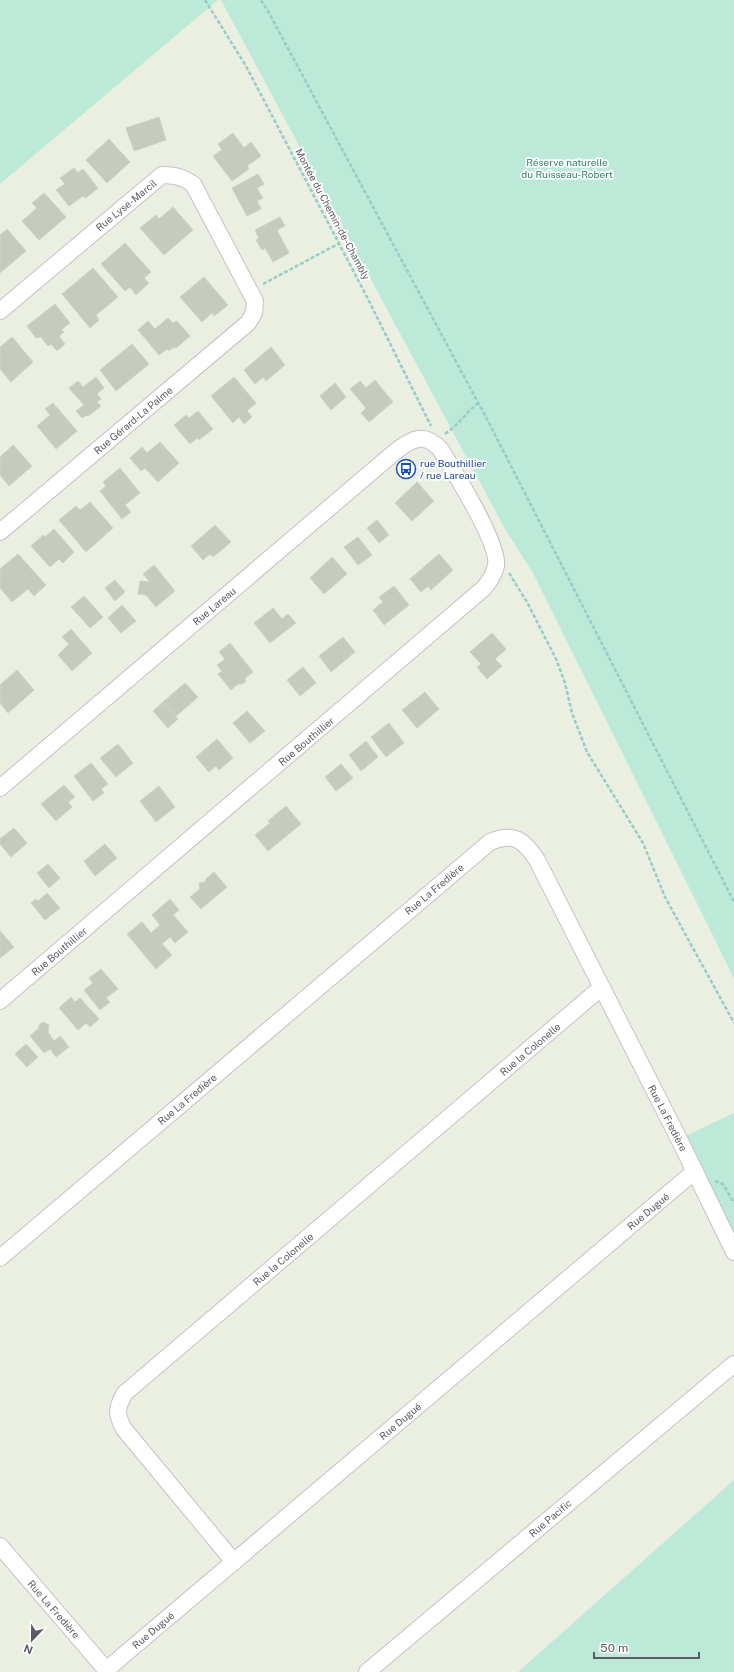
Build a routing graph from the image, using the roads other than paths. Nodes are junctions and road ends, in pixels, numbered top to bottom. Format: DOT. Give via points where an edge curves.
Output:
graph roads {
  1 [pos="253,296"];
  2 [pos="0,311"];
  3 [pos="434,442"];
  4 [pos="0,532"];
  5 [pos="0,788"];
  6 [pos="602,987"];
  7 [pos="0,1001"];
  8 [pos="695,1171"];
  9 [pos="734,1252"];
  10 [pos="0,1258"];
  11 [pos="734,1364"];
  12 [pos="0,1546"];
  13 [pos="234,1562"];
  14 [pos="107,1671"];
  15 [pos="367,1672"];
  1 -- 2 [label="street, Rue Lyse-Marcil" via="193,184 175,175 162,175"];
  1 -- 4 [label="street, Rue Gérard-La Palme" via="254,313 248,323"];
  3 -- 5 [label="street, Rue Lareau" via="416,439 396,451"];
  3 -- 7 [label="street, Rue Bouthillier" via="448,461 496,552 496,566 488,582 476,597"];
  6 -- 8 [label="street, Rue La Fredière"];
  6 -- 10 [label="street, Rue La Fredière" via="528,847 516,838 502,837 490,842"];
  6 -- 13 [label="street, Rue la Colonelle" via="125,1393 118,1405 118,1418 124,1429"];
  8 -- 9 [label="street, Rue La Fredière"];
  8 -- 13 [label="street, Rue Dugué"];
  11 -- 15 [label="street, Rue Pacific"];
  12 -- 14 [label="street, Rue La Fredière"];
  13 -- 14 [label="street, Rue Dugué"];
}
